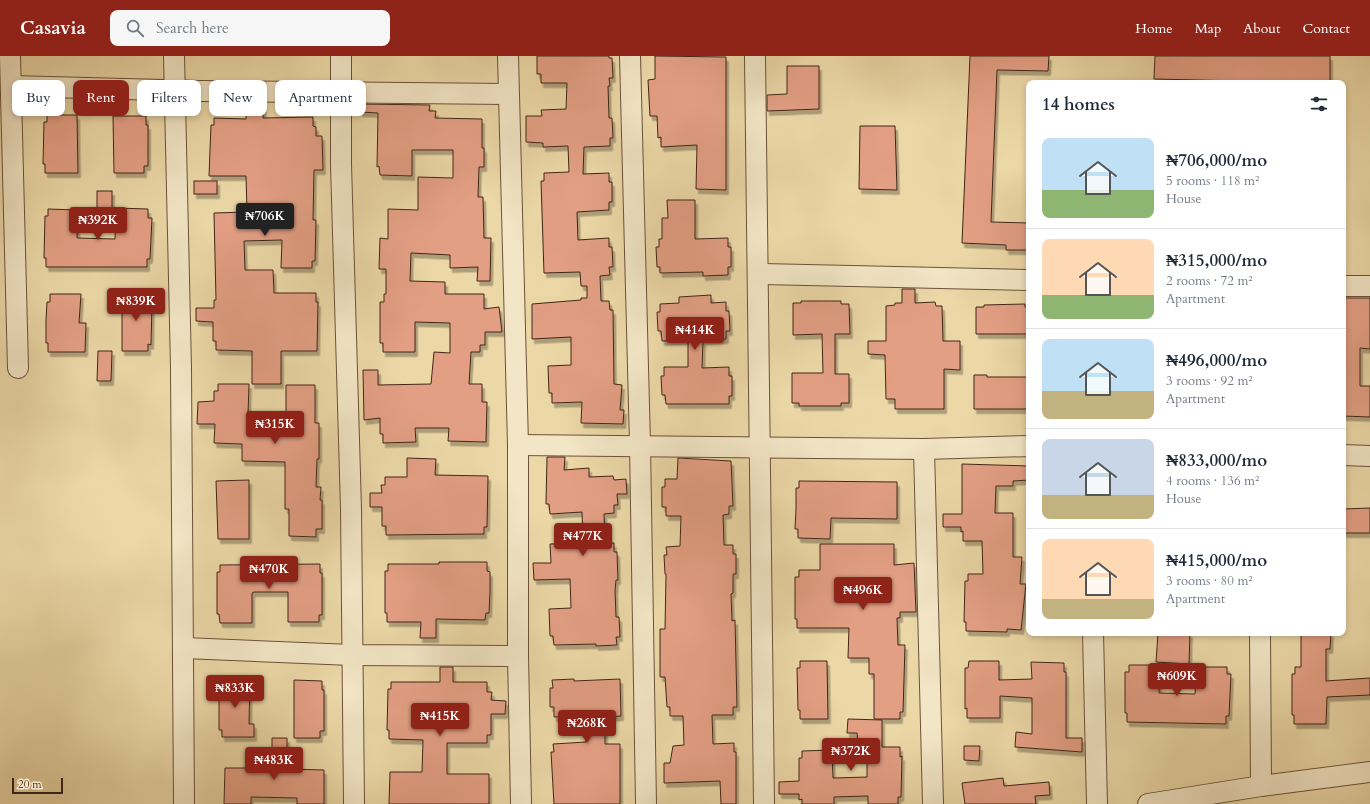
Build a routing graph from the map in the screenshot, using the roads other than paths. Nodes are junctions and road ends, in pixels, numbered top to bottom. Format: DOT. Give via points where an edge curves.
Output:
graph roads {
  1 [pos="10,56"];
  2 [pos="174,56"];
  3 [pos="341,56"];
  4 [pos="508,56"];
  5 [pos="630,56"];
  6 [pos="755,56"];
  7 [pos="174,80"];
  8 [pos="342,80"];
  9 [pos="11,86"];
  10 [pos="137,90"];
  11 [pos="201,91"];
  12 [pos="275,92"];
  13 [pos="366,92"];
  14 [pos="508,94"];
  15 [pos="175,116"];
  16 [pos="342,116"];
  17 [pos="759,274"];
  18 [pos="1026,280"];
  19 [pos="1346,286"];
  20 [pos="1370,286"];
  21 [pos="18,368"];
  22 [pos="518,444"];
  23 [pos="640,445"];
  24 [pos="1026,446"];
  25 [pos="759,447"];
  26 [pos="924,449"];
  27 [pos="1346,455"];
  28 [pos="1370,456"];
  29 [pos="1093,636"];
  30 [pos="1260,636"];
  31 [pos="184,648"];
  32 [pos="352,655"];
  33 [pos="518,656"];
  34 [pos="1370,772"];
  35 [pos="1261,786"];
  36 [pos="184,804"];
  37 [pos="354,804"];
  38 [pos="520,804"];
  39 [pos="646,804"];
  40 [pos="764,804"];
  41 [pos="933,804"];
  42 [pos="1097,804"];
  43 [pos="1148,804"];
  1 -- 9 [label="street"];
  2 -- 7 [label="street"];
  3 -- 8 [label="street"];
  4 -- 14 [label="street"];
  5 -- 23 [label="street"];
  6 -- 17 [label="street"];
  9 -- 10 [label="street"];
  9 -- 21 [label="street"];
  11 -- 12 [label="street"];
  13 -- 14 [label="street"];
  14 -- 22 [label="street"];
  15 -- 31 [label="street"];
  16 -- 32 [label="street"];
  17 -- 18 [label="street"];
  17 -- 25 [label="street"];
  19 -- 20 [label="street"];
  22 -- 23 [label="street"];
  22 -- 33 [label="street"];
  23 -- 25 [label="street"];
  23 -- 39 [label="street"];
  24 -- 26 [label="street"];
  25 -- 26 [label="street"];
  25 -- 40 [label="street"];
  26 -- 41 [label="street"];
  27 -- 28 [label="street"];
  29 -- 42 [label="street"];
  30 -- 35 [label="street"];
  31 -- 32 [label="street"];
  31 -- 36 [label="street"];
  32 -- 33 [label="street"];
  32 -- 37 [label="street"];
  33 -- 38 [label="street"];
  34 -- 35 [label="street"];
  35 -- 43 [label="street"];
}
